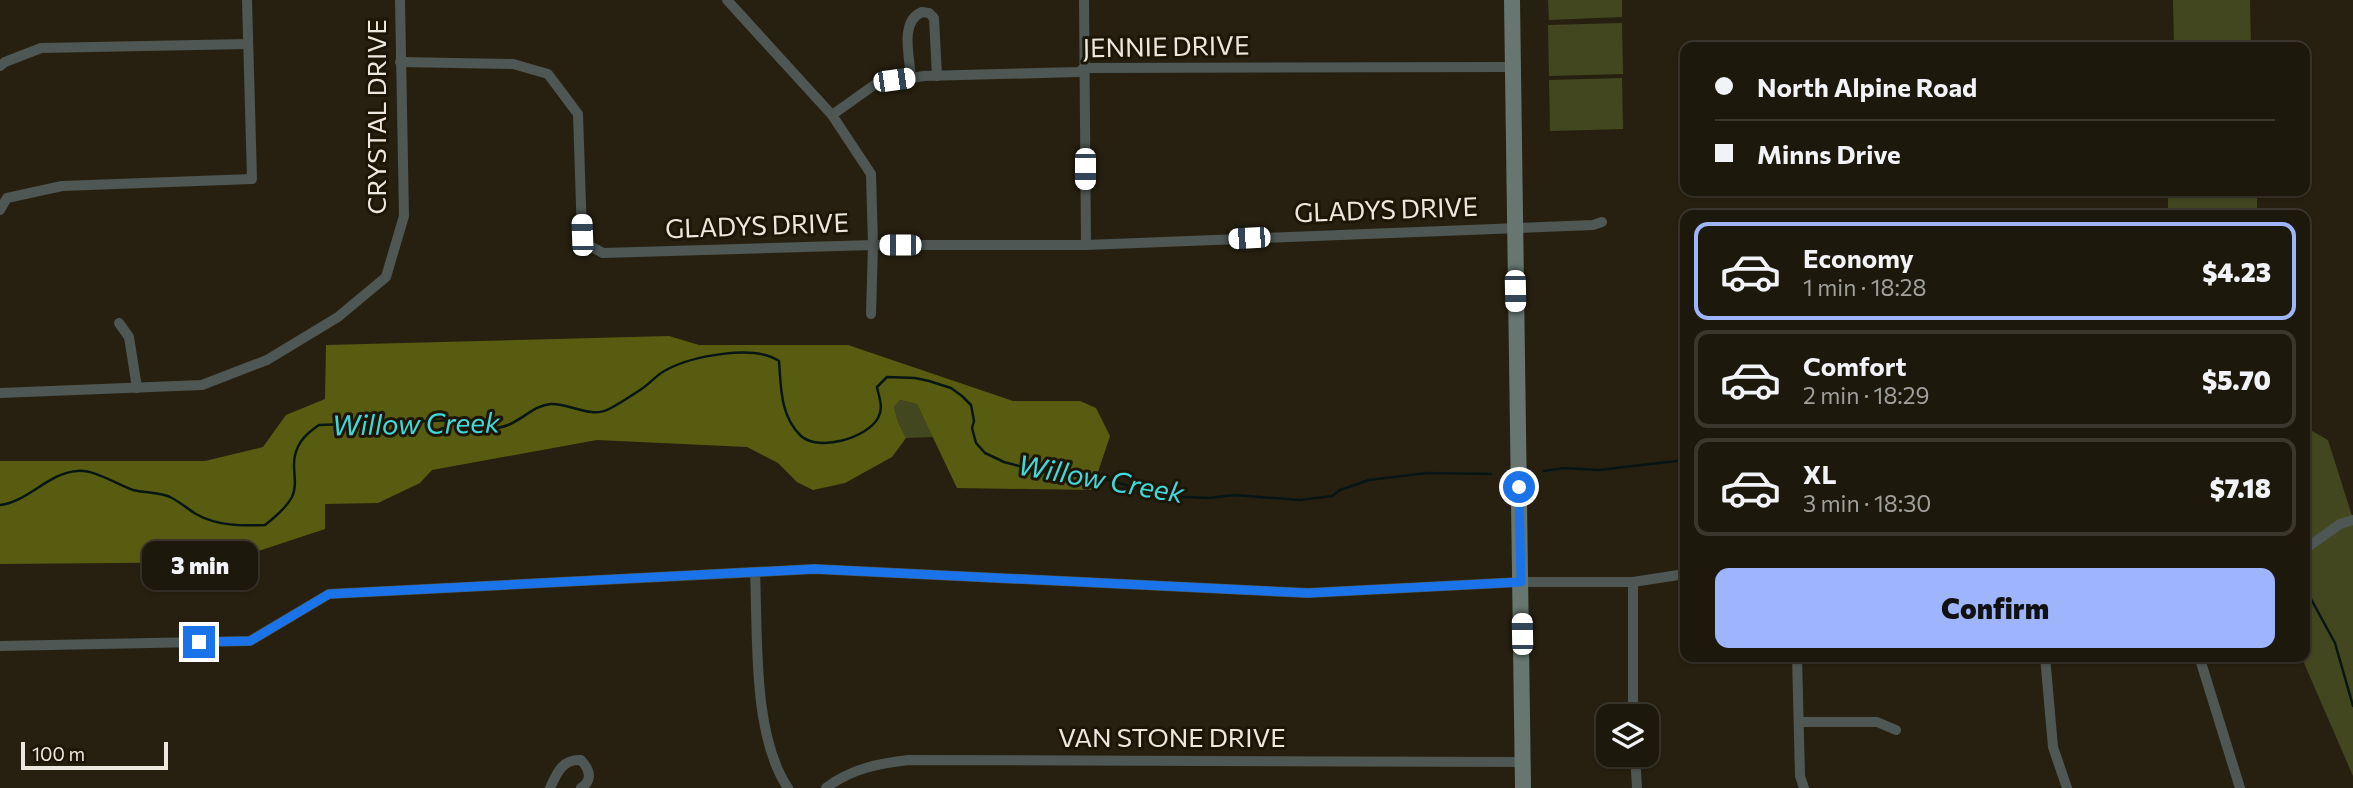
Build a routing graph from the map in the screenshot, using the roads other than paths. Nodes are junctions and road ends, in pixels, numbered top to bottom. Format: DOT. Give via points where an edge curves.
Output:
graph roads {
  1 [pos="247,0"];
  2 [pos="400,0"];
  3 [pos="727,0"];
  4 [pos="1084,0"];
  5 [pos="1512,0"];
  6 [pos="248,44"];
  7 [pos="400,62"];
  8 [pos="0,66"];
  9 [pos="1512,67"];
  10 [pos="1084,68"];
  11 [pos="937,76"];
  12 [pos="911,78"];
  13 [pos="832,115"];
  14 [pos="0,210"];
  15 [pos="1602,222"];
  16 [pos="1514,227"];
  17 [pos="873,245"];
  18 [pos="1086,245"];
  19 [pos="871,314"];
  20 [pos="119,323"];
  21 [pos="137,388"];
  22 [pos="0,393"];
  23 [pos="2353,520"];
  24 [pos="2310,545"];
  25 [pos="755,572"];
  26 [pos="1680,575"];
  27 [pos="1521,582"];
  28 [pos="1633,582"];
  29 [pos="0,646"];
  30 [pos="1797,662"];
  31 [pos="2046,662"];
  32 [pos="2201,662"];
  33 [pos="1633,704"];
  34 [pos="1799,722"];
  35 [pos="1896,730"];
  36 [pos="1523,762"];
  37 [pos="1636,767"];
  38 [pos="550,788"];
  39 [pos="581,788"];
  40 [pos="788,788"];
  41 [pos="827,788"];
  42 [pos="1523,788"];
  43 [pos="1637,788"];
  44 [pos="1804,788"];
  45 [pos="2067,788"];
  46 [pos="2240,788"];
  1 -- 6 [label="street"];
  2 -- 7 [label="street, CRYSTAL DRIVE"];
  3 -- 13 [label="street"];
  4 -- 10 [label="street"];
  5 -- 9 [label="main road"];
  6 -- 8 [label="street" via="41,48"];
  6 -- 14 [label="street" via="252,179 62,186 7,198"];
  7 -- 17 [label="street, GLADYS DRIVE" via="513,64 548,74 578,114 582,235 588,245 603,253"];
  7 -- 21 [label="street, CRYSTAL DRIVE" via="404,216 386,277 338,317 267,360 202,385"];
  9 -- 10 [label="street, JENNIE DRIVE"];
  9 -- 16 [label="main road"];
  10 -- 11 [label="street, JENNIE DRIVE" via="1079,72"];
  10 -- 18 [label="street"];
  11 -- 12 [label="street, JENNIE DRIVE"];
  11 -- 12 [label="street" via="934,18 922,12 909,26"];
  12 -- 13 [label="street, JENNIE DRIVE" via="877,83"];
  13 -- 17 [label="street" via="871,174"];
  15 -- 16 [label="street, GLADYS DRIVE"];
  16 -- 18 [label="street, GLADYS DRIVE"];
  16 -- 27 [label="main road"];
  17 -- 18 [label="street, GLADYS DRIVE"];
  17 -- 19 [label="street"];
  20 -- 21 [label="street" via="129,337"];
  21 -- 22 [label="street, CRYSTAL DRIVE"];
  23 -- 24 [label="street"];
  25 -- 27 [label="street" via="814,569 1308,593"];
  25 -- 29 [label="street" via="329,594 250,641"];
  25 -- 40 [label="street" via="766,730 771,754"];
  26 -- 28 [label="street"];
  27 -- 28 [label="street"];
  27 -- 36 [label="main road"];
  28 -- 33 [label="street"];
  30 -- 34 [label="street"];
  31 -- 45 [label="street" via="2053,747"];
  32 -- 46 [label="street"];
  34 -- 35 [label="street" via="1877,722"];
  34 -- 44 [label="street"];
  36 -- 41 [label="street, VAN STONE DRIVE" via="909,760 880,763"];
  36 -- 42 [label="main road"];
  37 -- 43 [label="street"];
  38 -- 39 [label="street" via="561,767 573,760 581,760 590,777"];
}
